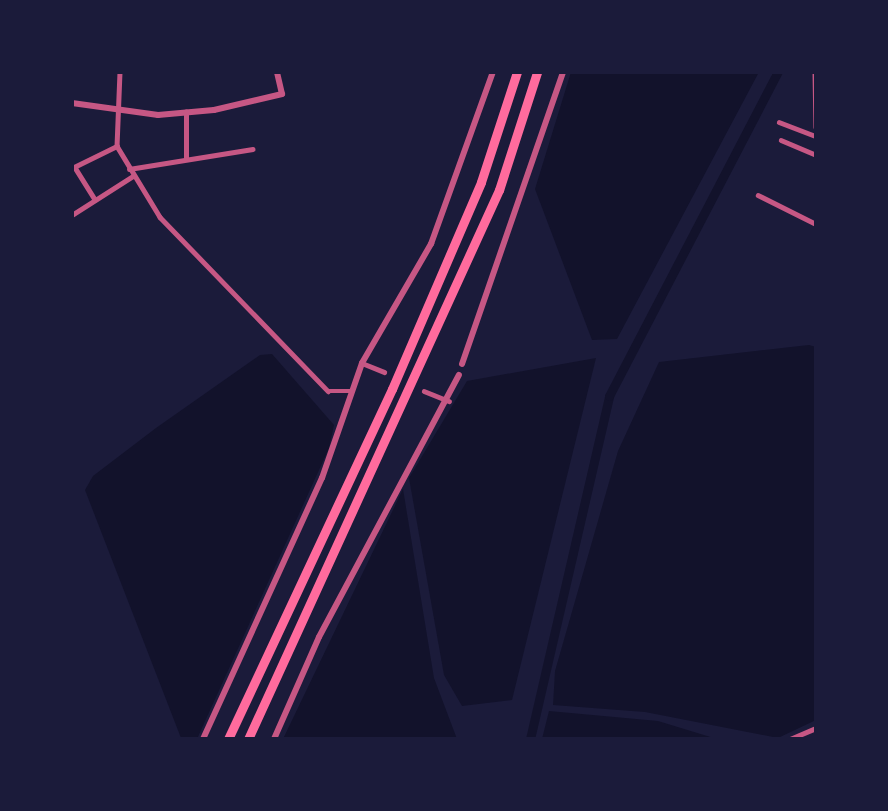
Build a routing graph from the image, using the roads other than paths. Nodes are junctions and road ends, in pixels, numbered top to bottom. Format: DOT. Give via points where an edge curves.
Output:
graph roads {
  1 [pos="120,72"];
  2 [pos="277,72"];
  3 [pos="494,72"];
  4 [pos="517,72"];
  5 [pos="537,72"];
  6 [pos="564,72"];
  7 [pos="815,72"];
  8 [pos="72,103"];
  9 [pos="121,112"];
  10 [pos="186,113"];
  11 [pos="779,122"];
  12 [pos="816,127"];
  13 [pos="816,136"];
  14 [pos="782,140"];
  15 [pos="117,146"];
  16 [pos="252,149"];
  17 [pos="816,156"];
  18 [pos="186,159"];
  19 [pos="74,169"];
  20 [pos="129,169"];
  21 [pos="133,176"];
  22 [pos="758,195"];
  23 [pos="94,200"];
  24 [pos="72,215"];
  25 [pos="816,224"];
  26 [pos="362,363"];
  27 [pos="462,364"];
  28 [pos="384,372"];
  29 [pos="459,375"];
  30 [pos="351,391"];
  31 [pos="424,391"];
  32 [pos="449,401"];
  33 [pos="816,728"];
  34 [pos="203,739"];
  35 [pos="228,739"];
  36 [pos="248,739"];
  37 [pos="274,739"];
  38 [pos="790,739"];
  1 -- 9 [label="street"];
  2 -- 10 [label="street" via="282,94"];
  3 -- 26 [label="street" via="431,244"];
  4 -- 35 [label="highway" via="481,181 392,389"];
  5 -- 36 [label="highway" via="499,190"];
  6 -- 27 [label="street"];
  7 -- 12 [label="street"];
  8 -- 9 [label="street"];
  9 -- 10 [label="street"];
  9 -- 15 [label="street"];
  10 -- 18 [label="street"];
  11 -- 13 [label="street"];
  14 -- 17 [label="street"];
  15 -- 19 [label="street"];
  15 -- 20 [label="street"];
  16 -- 18 [label="street"];
  18 -- 20 [label="street"];
  19 -- 23 [label="street"];
  20 -- 21 [label="street"];
  21 -- 23 [label="street"];
  21 -- 30 [label="street" via="194,255 315,380 328,391"];
  22 -- 25 [label="street"];
  23 -- 24 [label="street"];
  26 -- 28 [label="street"];
  26 -- 30 [label="street"];
  27 -- 29 [label="street"];
  29 -- 32 [label="street"];
  30 -- 34 [label="street" via="322,478"];
  31 -- 32 [label="street"];
  32 -- 37 [label="street" via="366,544"];
  33 -- 38 [label="street"];
}
